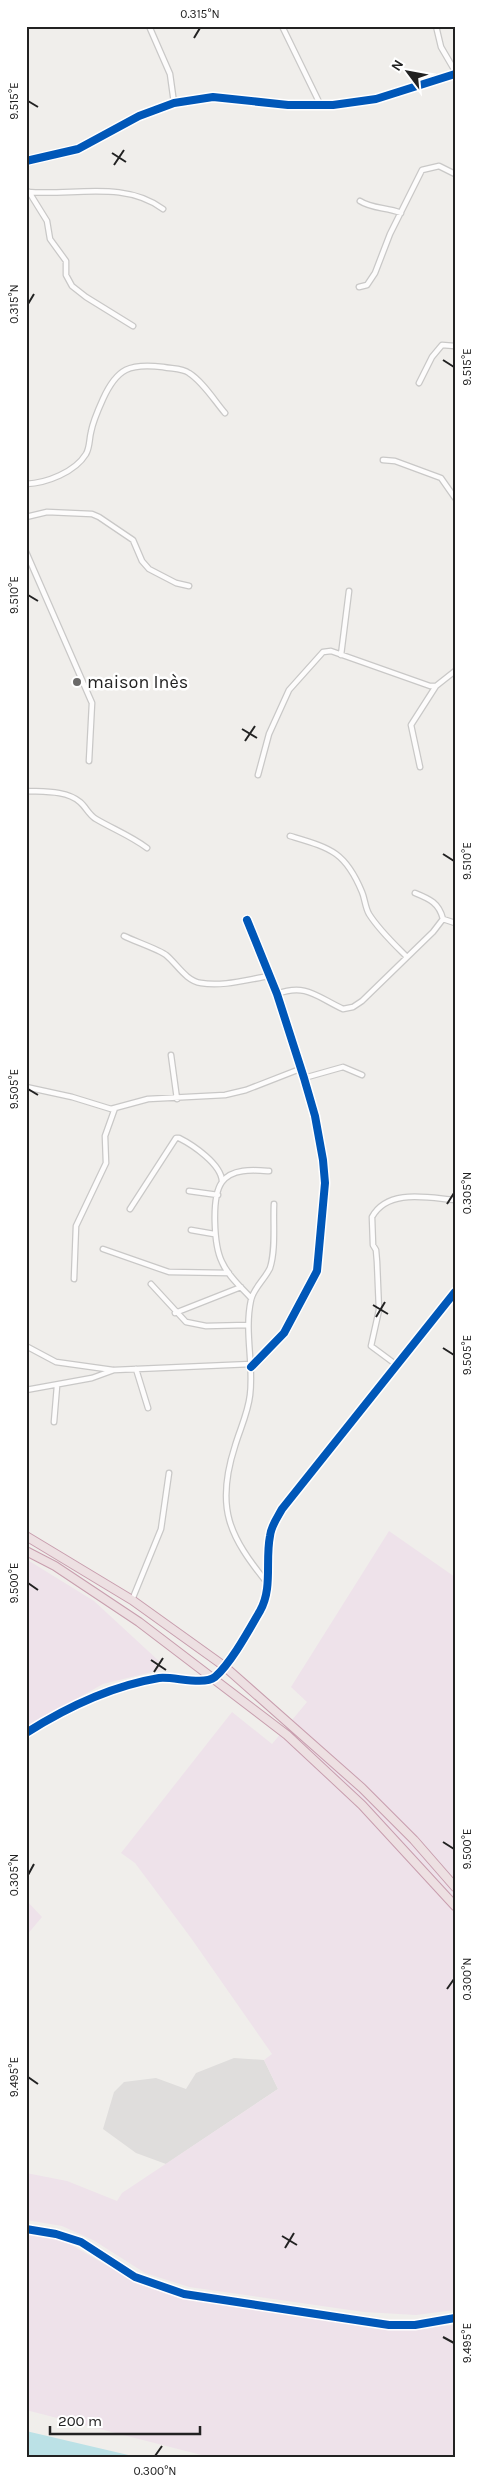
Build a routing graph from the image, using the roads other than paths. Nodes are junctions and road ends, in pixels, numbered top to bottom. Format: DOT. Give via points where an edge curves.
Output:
graph roads {
  1 [pos="150,26"];
  2 [pos="282,26"];
  3 [pos="436,26"];
  4 [pos="455,72"];
  5 [pos="174,103"];
  6 [pos="321,106"];
  7 [pos="26,161"];
  8 [pos="455,174"];
  9 [pos="28,192"];
  10 [pos="360,201"];
  11 [pos="163,209"];
  12 [pos="401,213"];
  13 [pos="359,287"];
  14 [pos="132,326"];
  15 [pos="455,346"];
  16 [pos="419,383"];
  17 [pos="225,413"];
  18 [pos="383,460"];
  19 [pos="26,484"];
  20 [pos="455,498"];
  21 [pos="26,517"];
  22 [pos="26,552"];
  23 [pos="189,586"];
  24 [pos="349,591"];
  25 [pos="341,655"];
  26 [pos="455,671"];
  27 [pos="436,686"];
  28 [pos="89,761"];
  29 [pos="420,767"];
  30 [pos="258,775"];
  31 [pos="26,791"];
  32 [pos="290,836"];
  33 [pos="147,848"];
  34 [pos="415,893"];
  35 [pos="443,919"];
  36 [pos="247,920"];
  37 [pos="455,923"];
  38 [pos="124,936"];
  39 [pos="407,957"];
  40 [pos="270,976"];
  41 [pos="277,994"];
  42 [pos="171,1055"];
  43 [pos="300,1069"];
  44 [pos="362,1075"];
  45 [pos="304,1078"];
  46 [pos="26,1087"];
  47 [pos="177,1099"];
  48 [pos="115,1108"];
  49 [pos="269,1171"];
  50 [pos="222,1181"];
  51 [pos="189,1191"];
  52 [pos="218,1195"];
  53 [pos="455,1200"];
  54 [pos="274,1204"];
  55 [pos="130,1209"];
  56 [pos="191,1230"];
  57 [pos="214,1234"];
  58 [pos="103,1249"];
  59 [pos="229,1273"];
  60 [pos="74,1279"];
  61 [pos="151,1284"];
  62 [pos="241,1287"];
  63 [pos="455,1292"];
  64 [pos="251,1298"];
  65 [pos="175,1313"];
  66 [pos="248,1325"];
  67 [pos="26,1346"];
  68 [pos="251,1365"];
  69 [pos="398,1366"];
  70 [pos="136,1369"];
  71 [pos="114,1370"];
  72 [pos="57,1386"];
  73 [pos="26,1390"];
  74 [pos="148,1408"];
  75 [pos="54,1422"];
  76 [pos="169,1473"];
  77 [pos="26,1536"];
  78 [pos="26,1551"];
  79 [pos="268,1584"];
  80 [pos="132,1600"];
  81 [pos="224,1666"];
  82 [pos="214,1678"];
  83 [pos="26,1733"];
  84 [pos="455,1887"];
  85 [pos="455,1906"];
  86 [pos="26,2228"];
  87 [pos="455,2318"];
  1 -- 5 [label="street" via="170,74"];
  2 -- 6 [label="street"];
  3 -- 4 [label="street" via="441,47"];
  4 -- 6 [label="street" via="376,99"];
  5 -- 6 [label="street" via="213,97"];
  5 -- 7 [label="street" via="139,116 78,150"];
  8 -- 12 [label="street" via="439,166 422,170"];
  9 -- 11 [label="street" via="120,192 148,199"];
  9 -- 14 [label="street" via="47,221 50,239 66,261 66,275 72,286"];
  10 -- 12 [label="street" via="370,208 387,207"];
  12 -- 13 [label="street" via="375,273 367,285"];
  15 -- 16 [label="street" via="442,346 432,357"];
  17 -- 19 [label="street" via="190,373 148,366 126,368 112,382 103,399 89,447 80,462 43,482"];
  18 -- 20 [label="street" via="395,461 441,478"];
  21 -- 23 [label="street" via="47,512 92,514 133,540 149,569 176,584"];
  22 -- 28 [label="street" via="92,703"];
  24 -- 25 [label="street"];
  25 -- 27 [label="street"];
  25 -- 30 [label="street" via="323,652 289,690 269,734"];
  26 -- 27 [label="street"];
  27 -- 29 [label="street" via="411,725"];
  31 -- 33 [label="street" via="58,793 79,800 93,817"];
  32 -- 39 [label="street" via="330,848 343,858 362,893 367,912 382,933"];
  34 -- 35 [label="street" via="435,903"];
  35 -- 37 [label="street"];
  35 -- 39 [label="street"];
  36 -- 40 [label="street"];
  38 -- 40 [label="street" via="164,953 188,976 202,984"];
  39 -- 41 [label="street" via="353,1006 342,1009 302,988"];
  40 -- 41 [label="street"];
  41 -- 43 [label="street"];
  42 -- 47 [label="street"];
  43 -- 45 [label="street"];
  43 -- 47 [label="street" via="246,1090"];
  44 -- 45 [label="street" via="343,1067"];
  45 -- 68 [label="street" via="323,1160 325,1183 317,1271 284,1333"];
  46 -- 48 [label="street"];
  47 -- 48 [label="street" via="148,1099"];
  48 -- 60 [label="street" via="105,1136 106,1163 76,1226"];
  49 -- 50 [label="street" via="249,1169"];
  50 -- 52 [label="street"];
  50 -- 55 [label="street" via="220,1172 200,1150 176,1138"];
  51 -- 52 [label="street"];
  52 -- 57 [label="street"];
  53 -- 69 [label="street" via="399,1198 381,1207 372,1217 379,1310 371,1346"];
  54 -- 64 [label="street" via="270,1266"];
  56 -- 57 [label="street"];
  57 -- 59 [label="street" via="220,1260"];
  58 -- 59 [label="street" via="170,1272"];
  59 -- 62 [label="street"];
  61 -- 65 [label="street"];
  62 -- 64 [label="street"];
  62 -- 65 [label="street"];
  63 -- 69 [label="street"];
  64 -- 66 [label="street"];
  65 -- 66 [label="street" via="194,1325"];
  66 -- 68 [label="street"];
  67 -- 71 [label="street" via="56,1362"];
  68 -- 70 [label="street"];
  68 -- 79 [label="street" via="248,1408 235,1445 226,1490 228,1520 238,1544"];
  69 -- 79 [label="street" via="282,1509 270,1536"];
  70 -- 71 [label="street"];
  70 -- 74 [label="street"];
  71 -- 72 [label="street"];
  72 -- 73 [label="street"];
  72 -- 75 [label="street"];
  76 -- 80 [label="street" via="161,1529"];
  77 -- 80 [label="highway"];
  78 -- 82 [label="highway" via="139,1622"];
  79 -- 81 [label="street" via="261,1610"];
  80 -- 81 [label="highway"];
  81 -- 82 [label="street"];
  81 -- 84 [label="highway" via="356,1782"];
  82 -- 83 [label="street" via="158,1678 101,1693"];
  82 -- 85 [label="highway" via="287,1735 362,1805"];
  86 -- 87 [label="street" via="81,2242 135,2276 184,2294 389,2325 415,2325"];
}
